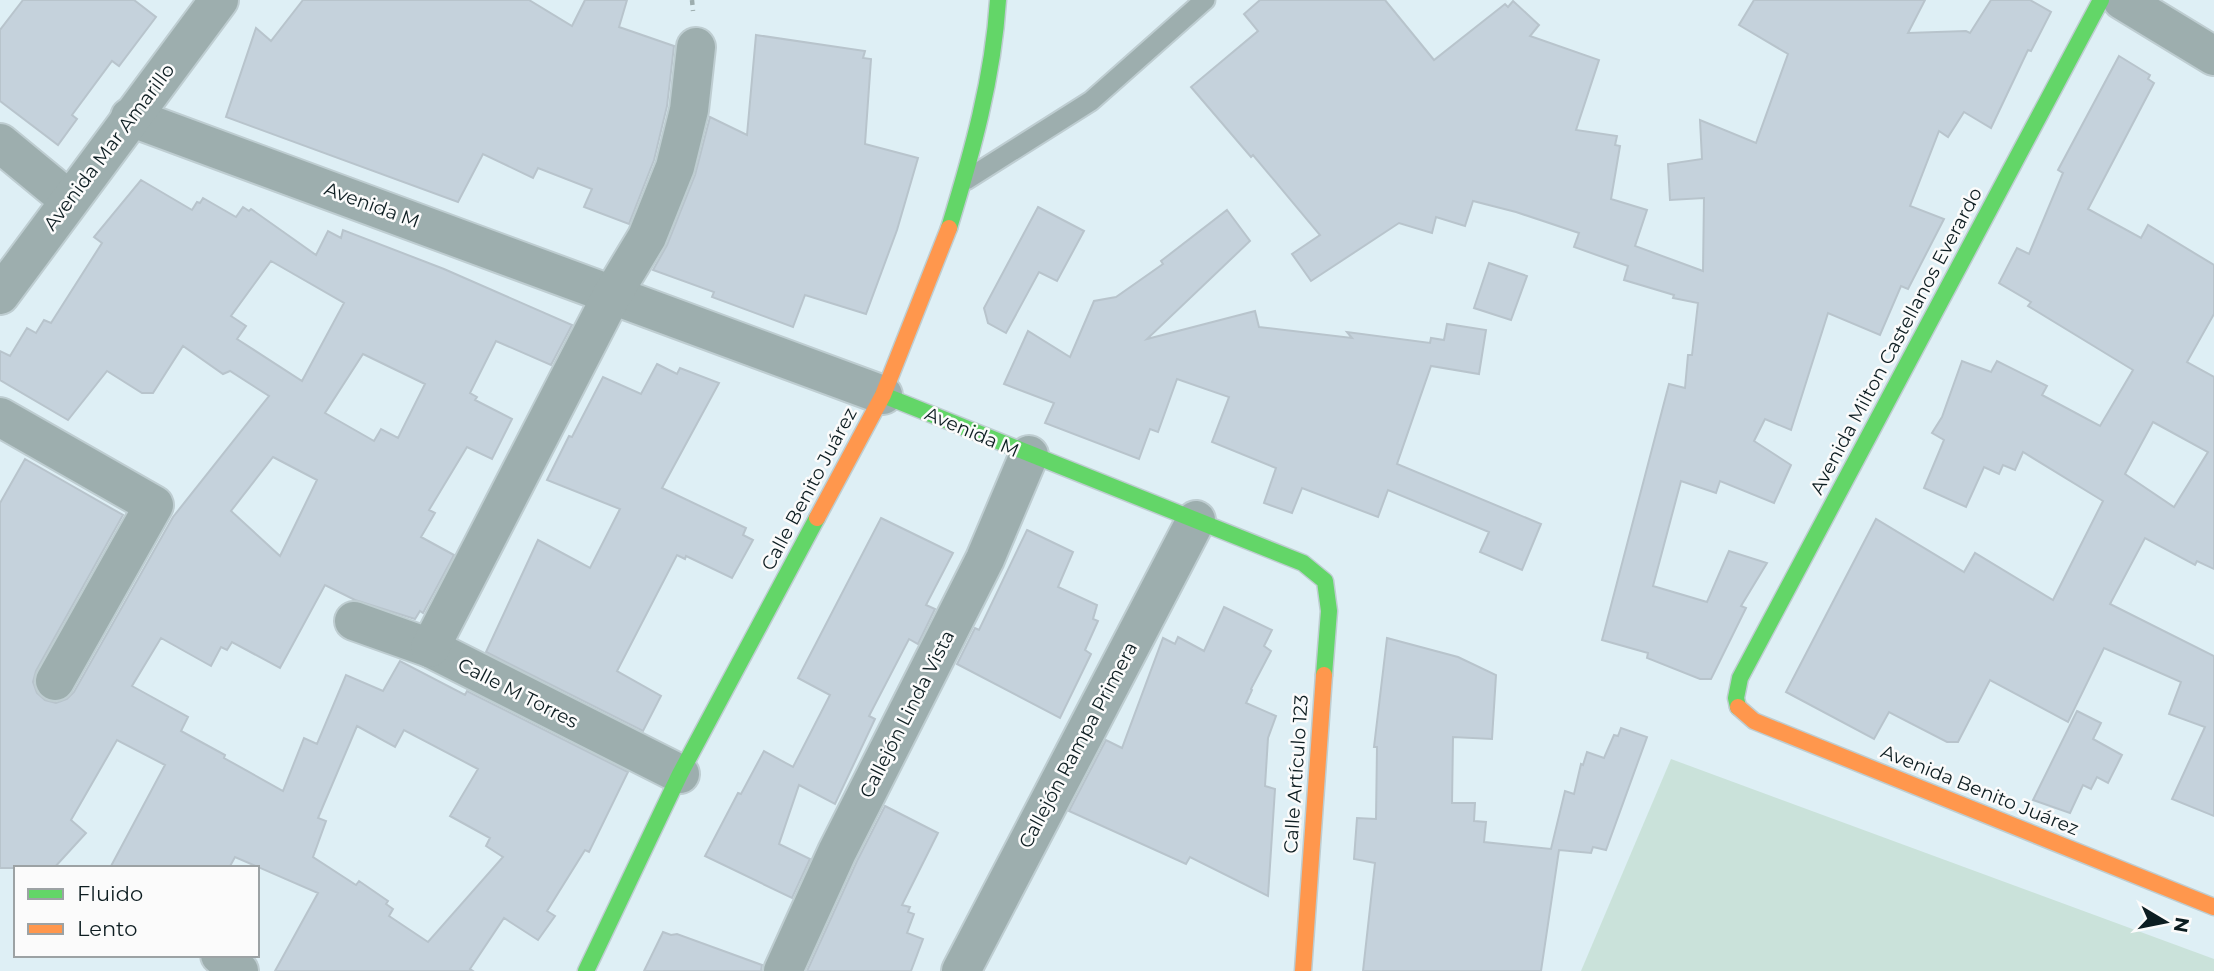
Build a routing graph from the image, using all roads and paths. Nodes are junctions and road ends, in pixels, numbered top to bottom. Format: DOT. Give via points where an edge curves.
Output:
graph roads {
  1 [pos="219,0"];
  2 [pos="998,0"];
  3 [pos="1205,0"];
  4 [pos="2101,0"];
  5 [pos="2122,0"];
  6 [pos="696,47"];
  7 [pos="2214,56"];
  8 [pos="130,117"];
  9 [pos="0,144"];
  10 [pos="962,182"];
  11 [pos="69,200"];
  12 [pos="0,295"];
  13 [pos="612,295"];
  14 [pos="883,395"];
  15 [pos="0,417"];
  16 [pos="1029,455"];
  17 [pos="1196,520"];
  18 [pos="1325,581"];
  19 [pos="354,621"];
  20 [pos="430,648"];
  21 [pos="55,681"];
  22 [pos="1735,704"];
  23 [pos="680,774"];
  24 [pos="2214,908"];
  25 [pos="222,957"];
  26 [pos="239,971"];
  27 [pos="586,971"];
  28 [pos="783,971"];
  29 [pos="961,971"];
  30 [pos="1303,971"];
  1 -- 8 [label="street, Avenida Mar Amarillo"];
  2 -- 10 [label="street, Calle Benito Juárez" via="978,132"];
  3 -- 10 [label="lane" via="1091,101"];
  4 -- 22 [label="street, Avenida Milton Castellanos Everardo" via="1740,678"];
  5 -- 7 [label="street"];
  6 -- 13 [label="street" via="689,110 675,167 647,237"];
  8 -- 11 [label="street, Avenida Mar Amarillo"];
  8 -- 13 [label="street, Avenida M"];
  9 -- 11 [label="street"];
  10 -- 14 [label="street, Calle Benito Juárez" via="948,231"];
  11 -- 12 [label="street, Avenida Mar Amarillo"];
  13 -- 14 [label="street, Avenida M"];
  13 -- 20 [label="street"];
  14 -- 16 [label="street, Avenida M"];
  14 -- 23 [label="street, Calle Benito Juárez"];
  15 -- 21 [label="street" via="154,505"];
  16 -- 17 [label="street, Avenida M"];
  16 -- 28 [label="street, Callejón Linda Vista" via="985,559 837,852"];
  17 -- 18 [label="street, Avenida M" via="1303,563"];
  17 -- 29 [label="street, Callejón Rampa Primera"];
  18 -- 30 [label="street, Calle Artículo 123" via="1329,611"];
  19 -- 20 [label="street, Calle M Torres"];
  20 -- 23 [label="street, Calle M Torres"];
  22 -- 24 [label="street, Avenida Benito Juárez" via="1754,721"];
  23 -- 27 [label="street, Calle Benito Juárez"];
  25 -- 26 [label="street"];
}
